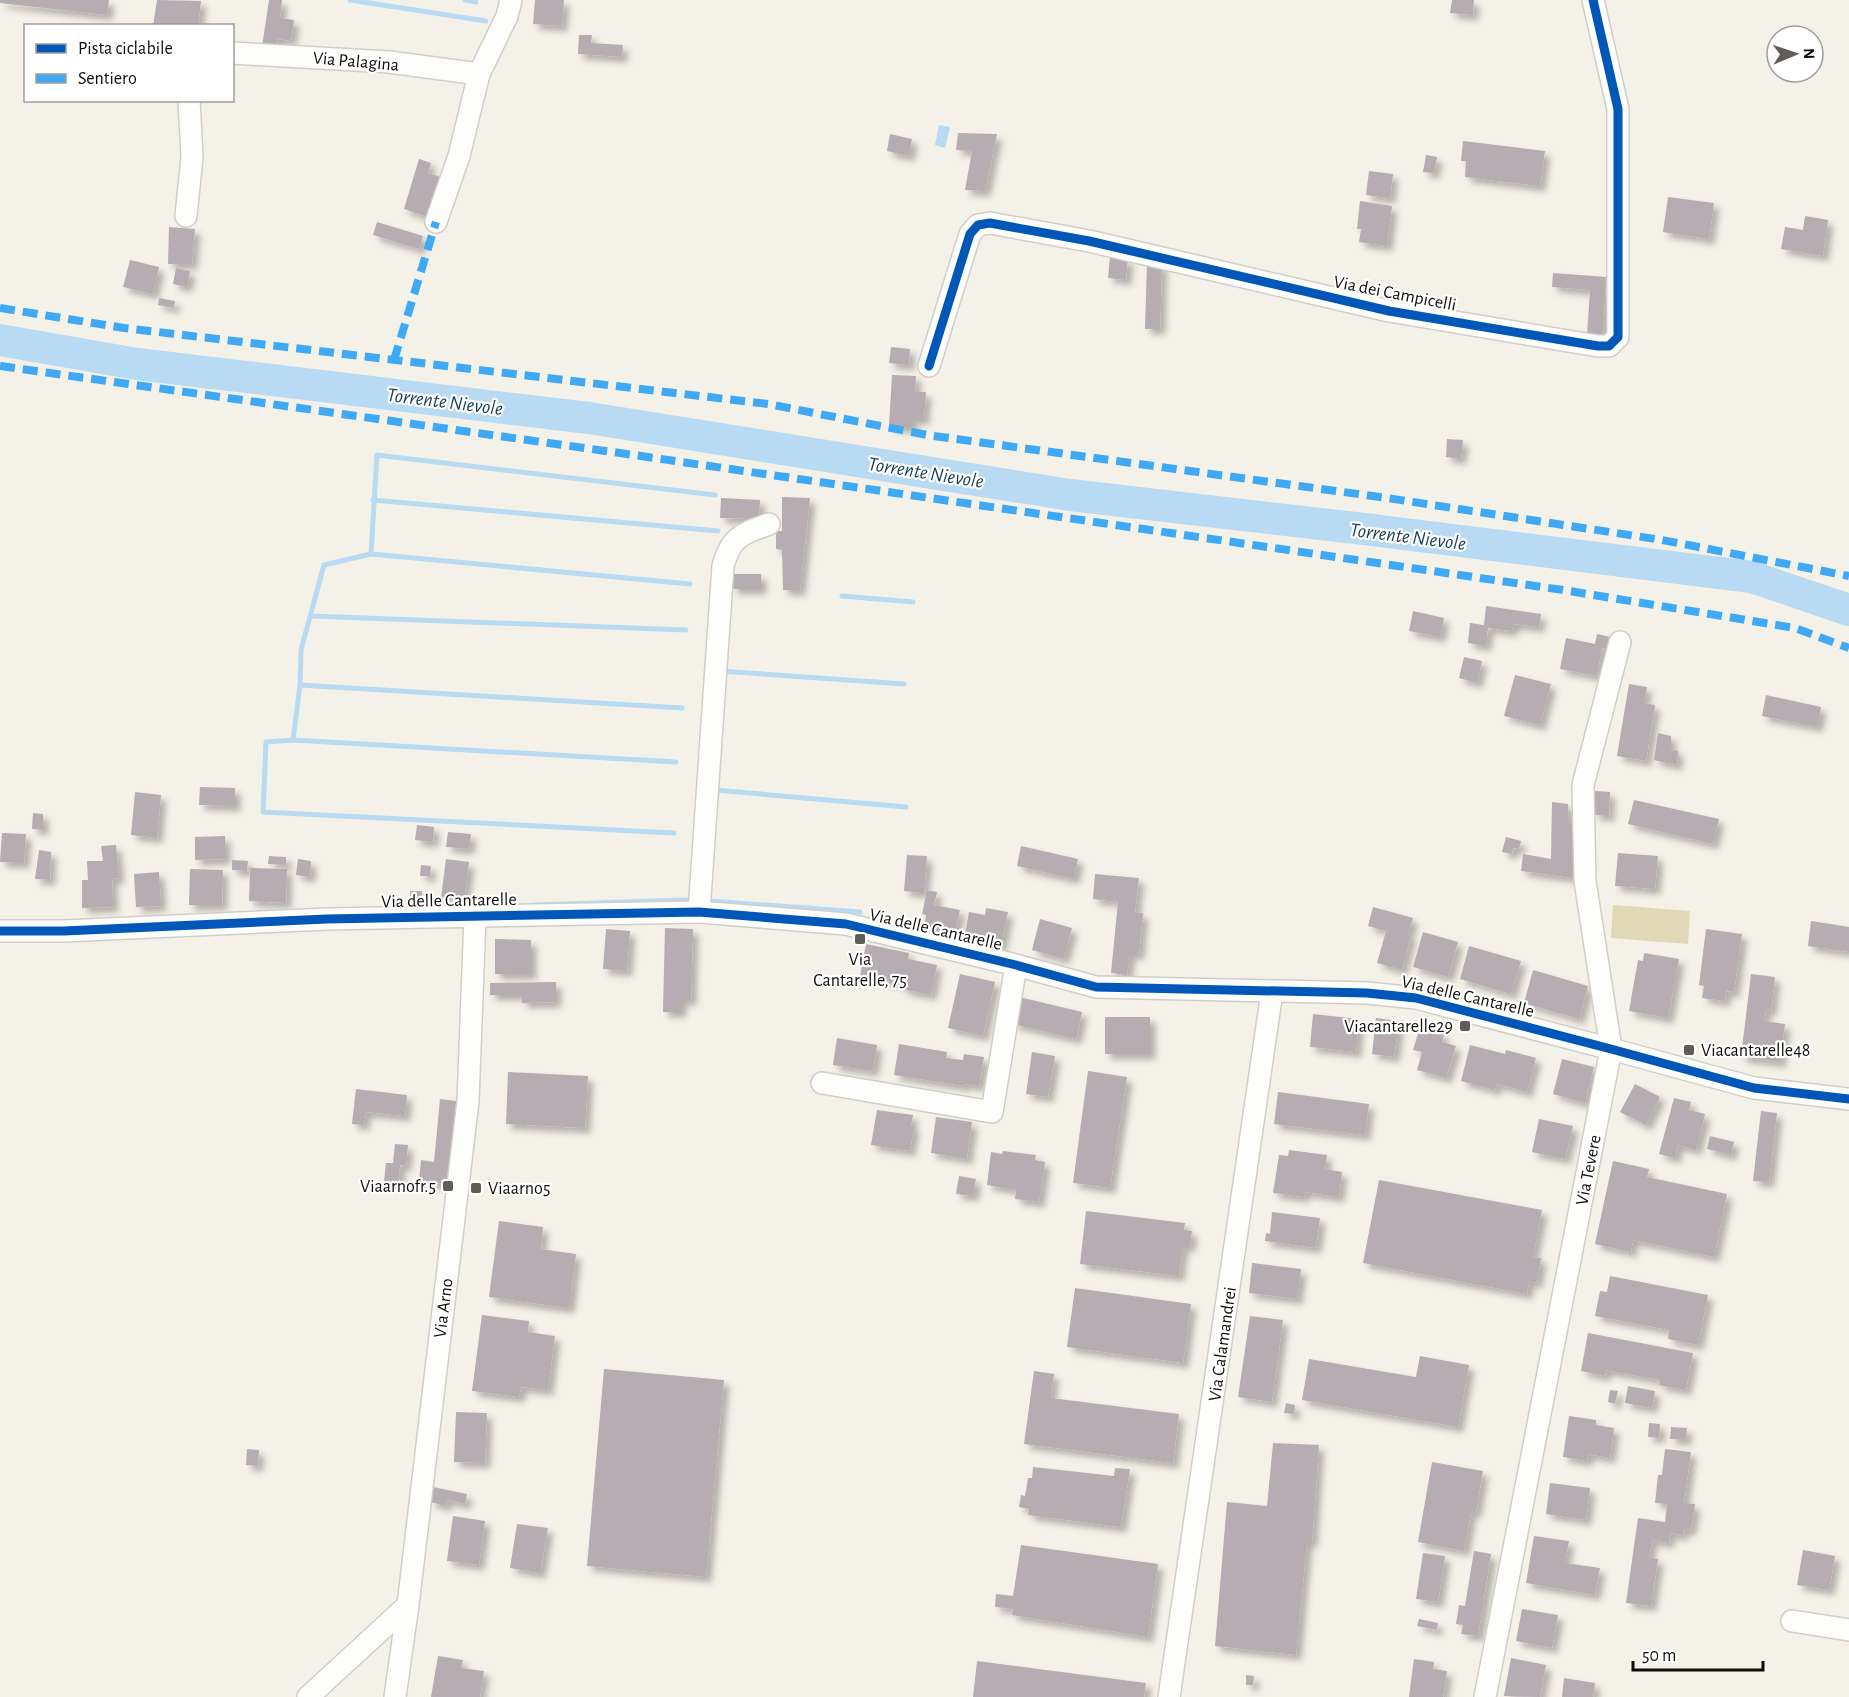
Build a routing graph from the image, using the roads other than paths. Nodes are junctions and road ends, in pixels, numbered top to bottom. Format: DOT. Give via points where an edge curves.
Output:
graph roads {
  1 [pos="511,0"];
  2 [pos="1593,0"];
  3 [pos="234,53"];
  4 [pos="479,74"];
  5 [pos="189,102"];
  6 [pos="186,216"];
  7 [pos="436,222"];
  8 [pos="929,366"];
  9 [pos="769,524"];
  10 [pos="1620,642"];
  11 [pos="699,912"];
  12 [pos="475,917"];
  13 [pos="0,931"];
  14 [pos="1016,965"];
  15 [pos="1272,992"];
  16 [pos="1611,1048"];
  17 [pos="822,1083"];
  18 [pos="1849,1099"];
  19 [pos="408,1605"];
  20 [pos="1792,1621"];
  21 [pos="1849,1630"];
  22 [pos="308,1697"];
  23 [pos="395,1697"];
  24 [pos="1170,1697"];
  25 [pos="1485,1697"];
  1 -- 4 [label="street"];
  2 -- 8 [label="street, Via dei Campicelli" via="1618,109 1618,337 1609,346 1389,311 1089,241 990,223 978,225 970,234"];
  3 -- 4 [label="street, Via Palagina" via="389,62"];
  4 -- 7 [label="street" via="459,156"];
  5 -- 6 [label="street" via="192,157"];
  9 -- 11 [label="street" via="733,541 723,566"];
  10 -- 16 [label="street, Via Tevere" via="1583,785 1585,881"];
  11 -- 12 [label="street, Via delle Cantarelle"];
  11 -- 14 [label="street, Via delle Cantarelle" via="846,924"];
  12 -- 13 [label="street, Via delle Cantarelle"];
  12 -- 19 [label="street, Via Arno" via="468,1101"];
  14 -- 15 [label="street, Via delle Cantarelle" via="1096,987"];
  14 -- 17 [label="street" via="992,1112"];
  15 -- 16 [label="street, Via delle Cantarelle" via="1416,998"];
  15 -- 24 [label="street, Via Calamandrei"];
  16 -- 18 [label="street, Via delle Cantarelle" via="1754,1088"];
  16 -- 25 [label="street, Via Tevere"];
  19 -- 22 [label="street"];
  19 -- 23 [label="street, Via Arno"];
  20 -- 21 [label="street"];
}
